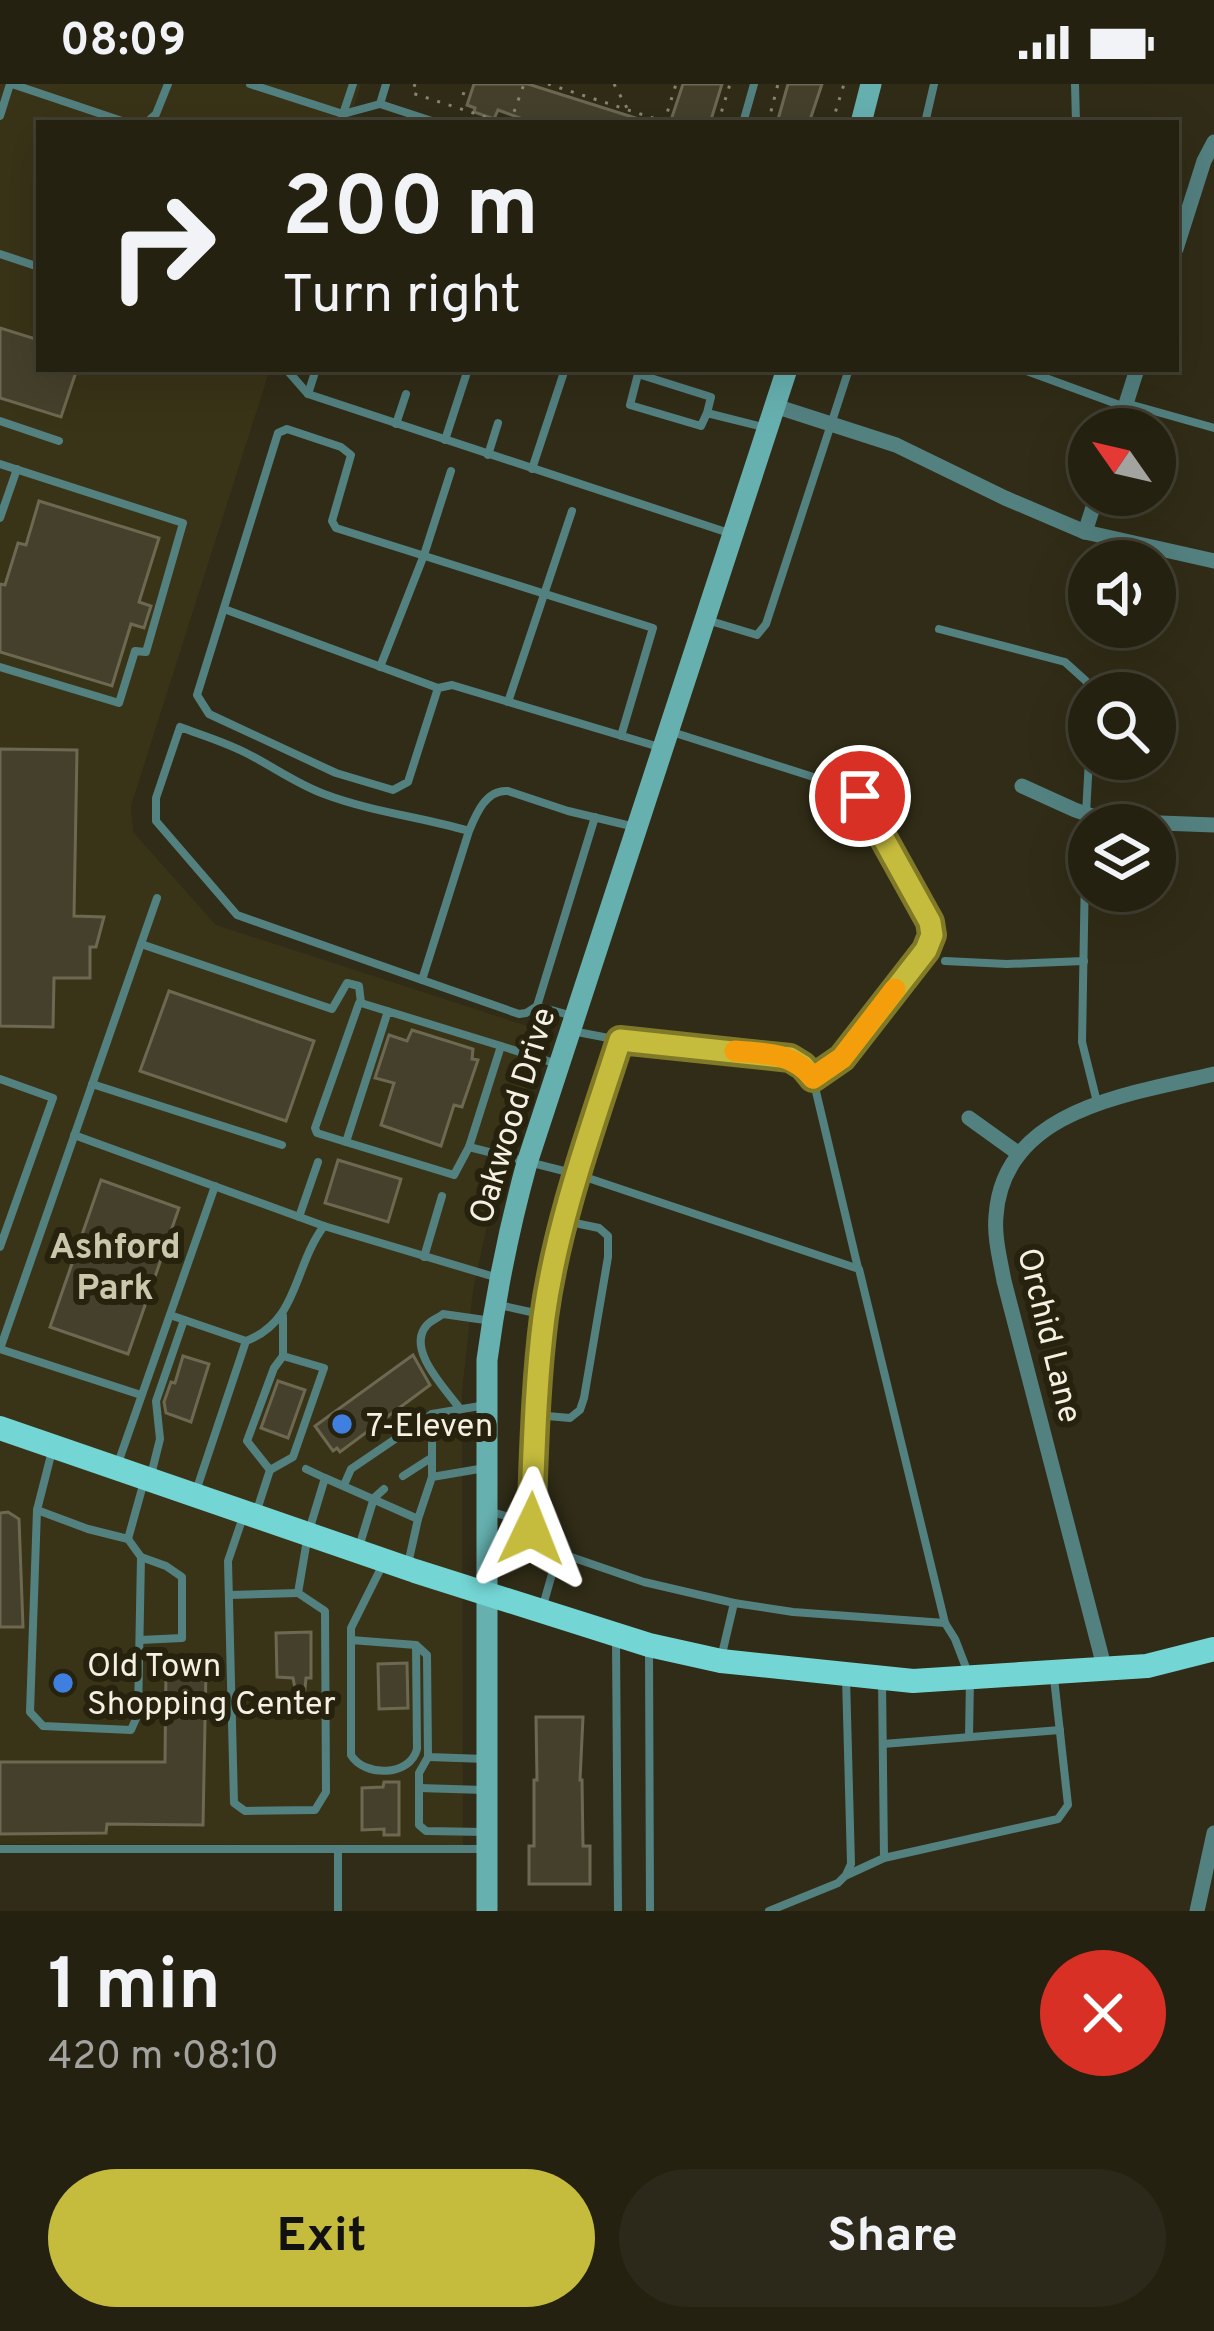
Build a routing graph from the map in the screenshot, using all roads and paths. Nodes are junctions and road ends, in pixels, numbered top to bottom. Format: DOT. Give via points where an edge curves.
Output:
graph roads {
  1 [pos="11,84"];
  2 [pos="168,84"];
  3 [pos="250,84"];
  4 [pos="353,84"];
  5 [pos="386,84"];
  6 [pos="415,84"];
  7 [pos="467,84"];
  8 [pos="548,84"];
  9 [pos="614,84"];
  10 [pos="676,84"];
  11 [pos="729,84"];
  12 [pos="754,84"];
  13 [pos="778,84"];
  14 [pos="844,84"];
  15 [pos="871,84"];
  16 [pos="934,84"];
  17 [pos="1075,84"];
  18 [pos="512,87"];
  19 [pos="523,87"];
  20 [pos="554,89"];
  21 [pos="463,95"];
  22 [pos="380,104"];
  23 [pos="628,110"];
  24 [pos="0,116"];
  25 [pos="342,118"];
  26 [pos="119,120"];
  27 [pos="149,120"];
  28 [pos="429,120"];
  29 [pos="498,120"];
  30 [pos="508,120"];
  31 [pos="653,120"];
  32 [pos="662,120"];
  33 [pos="719,120"];
  34 [pos="744,120"];
  35 [pos="769,120"];
  36 [pos="833,120"];
  37 [pos="862,120"];
  38 [pos="926,120"];
  39 [pos="1076,120"];
  40 [pos="1214,142"];
  41 [pos="1179,239"];
  42 [pos="0,254"];
  43 [pos="36,266"];
  44 [pos="289,372"];
  45 [pos="315,372"];
  46 [pos="466,372"];
  47 [pos="564,372"];
  48 [pos="786,372"];
  49 [pos="847,372"];
  50 [pos="1030,372"];
  51 [pos="1136,372"];
  52 [pos="308,394"];
  53 [pos="406,394"];
  54 [pos="1126,405"];
  55 [pos="775,406"];
  56 [pos="1125,408"];
  57 [pos="707,413"];
  58 [pos="0,421"];
  59 [pos="498,423"];
  60 [pos="396,424"];
  61 [pos="831,425"];
  62 [pos="1214,428"];
  63 [pos="768,429"];
  64 [pos="445,440"];
  65 [pos="59,441"];
  66 [pos="488,455"];
  67 [pos="0,464"];
  68 [pos="16,469"];
  69 [pos="532,469"];
  70 [pos="451,471"];
  71 [pos="572,511"];
  72 [pos="1,513"];
  73 [pos="1090,516"];
  74 [pos="1085,532"];
  75 [pos="734,535"];
  76 [pos="424,555"];
  77 [pos="1214,561"];
  78 [pos="544,593"];
  79 [pos="224,609"];
  80 [pos="706,620"];
  81 [pos="939,629"];
  82 [pos="0,667"];
  83 [pos="380,667"];
  84 [pos="1076,672"];
  85 [pos="438,688"];
  86 [pos="508,702"];
  87 [pos="621,736"];
  88 [pos="667,740"];
  89 [pos="1022,786"];
  90 [pos="1068,806"];
  91 [pos="595,817"];
  92 [pos="1176,823"];
  93 [pos="1214,825"];
  94 [pos="639,827"];
  95 [pos="469,831"];
  96 [pos="157,898"];
  97 [pos="1085,912"];
  98 [pos="141,944"];
  99 [pos="945,961"];
  100 [pos="1084,962"];
  101 [pos="422,980"];
  102 [pos="362,1003"];
  103 [pos="537,1006"];
  104 [pos="388,1011"];
  105 [pos="573,1024"];
  106 [pos="620,1040"];
  107 [pos="501,1046"];
  108 [pos="560,1064"];
  109 [pos="1214,1074"];
  110 [pos="813,1078"];
  111 [pos="0,1079"];
  112 [pos="92,1084"];
  113 [pos="1097,1104"];
  114 [pos="969,1118"];
  115 [pos="74,1135"];
  116 [pos="346,1142"];
  117 [pos="282,1145"];
  118 [pos="470,1147"];
  119 [pos="1019,1154"];
  120 [pos="318,1162"];
  121 [pos="527,1163"];
  122 [pos="576,1174"];
  123 [pos="215,1186"];
  124 [pos="442,1196"];
  125 [pos="299,1217"];
  126 [pos="565,1221"];
  127 [pos="324,1226"];
  128 [pos="0,1246"];
  129 [pos="424,1257"];
  130 [pos="859,1269"];
  131 [pos="500,1279"];
  132 [pos="494,1313"];
  133 [pos="170,1315"];
  134 [pos="544,1315"];
  135 [pos="283,1316"];
  136 [pos="184,1320"];
  137 [pos="246,1341"];
  138 [pos="0,1349"];
  139 [pos="284,1356"];
  140 [pos="142,1395"];
  141 [pos="487,1405"];
  142 [pos="460,1408"];
  143 [pos="432,1414"];
  144 [pos="536,1414"];
  145 [pos="0,1428"];
  146 [pos="53,1446"];
  147 [pos="432,1457"];
  148 [pos="116,1468"];
  149 [pos="487,1468"];
  150 [pos="305,1469"];
  151 [pos="270,1470"];
  152 [pos="403,1476"];
  153 [pos="433,1477"];
  154 [pos="325,1478"];
  155 [pos="148,1479"];
  156 [pos="344,1485"];
  157 [pos="384,1489"];
  158 [pos="194,1495"];
  159 [pos="374,1498"];
  160 [pos="37,1510"];
  161 [pos="487,1510"];
  162 [pos="250,1514"];
  163 [pos="418,1519"];
  164 [pos="532,1523"];
  165 [pos="308,1534"];
  166 [pos="128,1539"];
  167 [pos="358,1551"];
  168 [pos="558,1553"];
  169 [pos="141,1557"];
  170 [pos="396,1564"];
  171 [pos="298,1593"];
  172 [pos="486,1593"];
  173 [pos="229,1595"];
  174 [pos="734,1603"];
  175 [pos="541,1610"];
  176 [pos="945,1623"];
  177 [pos="616,1635"];
  178 [pos="140,1640"];
  179 [pos="351,1640"];
  180 [pos="416,1645"];
  181 [pos="649,1645"];
  182 [pos="1214,1649"];
  183 [pos="721,1661"];
  184 [pos="1105,1670"];
  185 [pos="1053,1673"];
  186 [pos="846,1676"];
  187 [pos="882,1678"];
  188 [pos="970,1678"];
  189 [pos="1060,1730"];
  190 [pos="969,1736"];
  191 [pos="883,1744"];
  192 [pos="428,1757"];
  193 [pos="487,1759"];
  194 [pos="419,1788"];
  195 [pos="487,1790"];
  196 [pos="1214,1833"];
  197 [pos="487,1840"];
  198 [pos="0,1849"];
  199 [pos="338,1850"];
  200 [pos="884,1858"];
  201 [pos="846,1875"];
  202 [pos="338,1911"];
  203 [pos="487,1911"];
  204 [pos="618,1911"];
  205 [pos="650,1911"];
  206 [pos="769,1911"];
  207 [pos="1197,1911"];
  1 -- 24 [label="lane"];
  1 -- 26 [label="lane"];
  2 -- 27 [label="lane"];
  3 -- 25 [label="lane"];
  4 -- 25 [label="lane"];
  5 -- 22 [label="lane"];
  6 -- 29 [label="path" via="412,93"];
  7 -- 21 [label="path"];
  8 -- 20 [label="path"];
  9 -- 23 [label="path"];
  10 -- 32 [label="path"];
  11 -- 33 [label="path"];
  12 -- 34 [label="lane"];
  13 -- 35 [label="path"];
  14 -- 36 [label="path"];
  15 -- 37 [label="street"];
  16 -- 38 [label="lane"];
  17 -- 39 [label="lane"];
  18 -- 19 [label="path"];
  19 -- 30 [label="path"];
  20 -- 23 [label="path"];
  22 -- 25 [label="lane"];
  22 -- 28 [label="lane"];
  23 -- 31 [label="path"];
  40 -- 41 [label="street"];
  42 -- 43 [label="lane"];
  44 -- 52 [label="lane"];
  45 -- 52 [label="lane"];
  46 -- 64 [label="lane"];
  47 -- 69 [label="lane"];
  48 -- 55 [label="street, Oakwood Drive"];
  49 -- 61 [label="lane"];
  50 -- 54 [label="lane"];
  51 -- 54 [label="street"];
  52 -- 60 [label="lane"];
  53 -- 60 [label="lane"];
  54 -- 56 [label="street"];
  54 -- 62 [label="lane"];
  55 -- 61 [label="street"];
  55 -- 63 [label="street, Oakwood Drive"];
  57 -- 57 [label="lane" via="711,397 638,374 630,405 700,426"];
  57 -- 63 [label="lane"];
  58 -- 65 [label="lane"];
  59 -- 66 [label="lane"];
  60 -- 64 [label="lane"];
  61 -- 74 [label="street"];
  61 -- 80 [label="lane" via="766,624 757,635"];
  63 -- 75 [label="street, Oakwood Drive"];
  64 -- 66 [label="lane"];
  66 -- 69 [label="lane"];
  67 -- 68 [label="lane"];
  68 -- 72 [label="lane"];
  68 -- 82 [label="lane" via="183,523 146,652 135,651 119,704"];
  69 -- 75 [label="lane"];
  70 -- 76 [label="lane"];
  71 -- 78 [label="lane"];
  73 -- 74 [label="street"];
  74 -- 77 [label="street"];
  75 -- 80 [label="street, Oakwood Drive"];
  76 -- 78 [label="lane"];
  76 -- 79 [label="lane" via="336,528 351,455 287,429 278,433"];
  76 -- 83 [label="lane"];
  78 -- 86 [label="lane"];
  78 -- 87 [label="lane" via="653,628"];
  79 -- 83 [label="lane"];
  79 -- 85 [label="lane" via="197,695 208,714 336,773 393,790 408,782"];
  80 -- 88 [label="street, Oakwood Drive"];
  81 -- 84 [label="lane" via="1065,662"];
  83 -- 85 [label="lane"];
  85 -- 86 [label="lane"];
  86 -- 87 [label="lane"];
  87 -- 88 [label="lane"];
  88 -- 94 [label="street, Oakwood Drive"];
  88 -- 110 [label="lane" via="851,789 930,922 926,950 842,1058"];
  89 -- 90 [label="street"];
  91 -- 94 [label="lane"];
  91 -- 95 [label="lane" via="500,790"];
  91 -- 103 [label="lane"];
  92 -- 93 [label="street"];
  94 -- 105 [label="street, Oakwood Drive"];
  95 -- 101 [label="lane"];
  95 -- 101 [label="lane" via="326,795 181,728 156,798 156,821 237,915"];
  96 -- 98 [label="lane"];
  97 -- 100 [label="lane"];
  98 -- 102 [label="lane" via="332,1009 347,983 358,986"];
  98 -- 112 [label="lane"];
  99 -- 100 [label="lane"];
  100 -- 113 [label="lane" via="1082,1042"];
  101 -- 103 [label="lane" via="519,1014"];
  102 -- 104 [label="lane"];
  102 -- 116 [label="lane" via="315,1128"];
  103 -- 105 [label="lane"];
  104 -- 107 [label="lane"];
  104 -- 116 [label="lane"];
  105 -- 106 [label="lane"];
  105 -- 108 [label="street, Oakwood Drive"];
  106 -- 110 [label="lane" via="790,1058"];
  106 -- 122 [label="lane"];
  107 -- 108 [label="lane"];
  107 -- 118 [label="lane"];
  108 -- 121 [label="street, Oakwood Drive"];
  109 -- 113 [label="street, Orchid Lane"];
  110 -- 130 [label="lane"];
  111 -- 128 [label="lane" via="53,1098"];
  112 -- 115 [label="lane"];
  112 -- 117 [label="lane"];
  113 -- 119 [label="street, Orchid Lane" via="1044,1129"];
  114 -- 119 [label="street"];
  115 -- 123 [label="lane"];
  115 -- 138 [label="lane"];
  116 -- 118 [label="lane" via="452,1175"];
  118 -- 121 [label="lane"];
  119 -- 184 [label="street, Orchid Lane" via="998,1200 997,1243"];
  120 -- 125 [label="lane"];
  121 -- 122 [label="lane"];
  121 -- 131 [label="street, Oakwood Drive"];
  122 -- 126 [label="lane"];
  122 -- 130 [label="lane"];
  123 -- 125 [label="lane"];
  123 -- 133 [label="lane"];
  124 -- 129 [label="lane"];
  125 -- 127 [label="lane"];
  126 -- 134 [label="lane"];
  126 -- 144 [label="lane" via="608,1235 608,1257 580,1410 569,1418"];
  127 -- 129 [label="lane"];
  127 -- 135 [label="lane"];
  129 -- 131 [label="lane"];
  130 -- 176 [label="lane"];
  131 -- 132 [label="street, Oakwood Drive"];
  132 -- 134 [label="lane"];
  132 -- 141 [label="street, Oakwood Drive"];
  132 -- 142 [label="lane" via="443,1314 419,1340"];
  133 -- 136 [label="lane"];
  133 -- 140 [label="lane"];
  134 -- 144 [label="lane"];
  135 -- 137 [label="lane"];
  135 -- 139 [label="lane"];
  136 -- 137 [label="lane"];
  136 -- 155 [label="lane" via="157,1401 160,1439"];
  137 -- 158 [label="lane"];
  138 -- 140 [label="lane"];
  139 -- 151 [label="lane" via="247,1441"];
  139 -- 151 [label="lane" via="324,1368 292,1457"];
  140 -- 148 [label="lane"];
  141 -- 142 [label="lane"];
  141 -- 149 [label="street, Oakwood Drive"];
  142 -- 143 [label="lane"];
  143 -- 147 [label="lane"];
  143 -- 156 [label="lane" via="351,1469"];
  144 -- 164 [label="lane"];
  145 -- 146 [label="main road"];
  146 -- 148 [label="main road"];
  146 -- 160 [label="lane"];
  147 -- 152 [label="lane"];
  147 -- 153 [label="lane"];
  148 -- 155 [label="main road"];
  149 -- 153 [label="lane"];
  149 -- 161 [label="street, Oakwood Drive"];
  150 -- 154 [label="lane"];
  151 -- 162 [label="lane"];
  153 -- 163 [label="lane"];
  154 -- 156 [label="lane"];
  154 -- 165 [label="lane"];
  155 -- 158 [label="main road"];
  155 -- 166 [label="lane"];
  156 -- 159 [label="lane"];
  157 -- 159 [label="lane"];
  158 -- 162 [label="main road"];
  159 -- 163 [label="lane"];
  159 -- 167 [label="lane"];
  160 -- 166 [label="lane"];
  160 -- 178 [label="lane" via="30,1712 43,1726 131,1730"];
  161 -- 164 [label="lane"];
  161 -- 172 [label="street, Oakwood Drive"];
  162 -- 165 [label="main road"];
  162 -- 173 [label="lane" via="228,1561"];
  163 -- 170 [label="lane"];
  164 -- 168 [label="lane" via="539,1546"];
  165 -- 167 [label="main road"];
  165 -- 171 [label="lane"];
  166 -- 169 [label="lane"];
  167 -- 170 [label="main road"];
  168 -- 174 [label="lane"];
  168 -- 175 [label="lane"];
  169 -- 178 [label="lane"];
  169 -- 178 [label="lane" via="182,1576 182,1638"];
  170 -- 172 [label="main road"];
  170 -- 179 [label="lane" via="350,1628"];
  171 -- 173 [label="lane"];
  171 -- 173 [label="lane" via="325,1611 326,1792 315,1810 244,1811 234,1802"];
  172 -- 175 [label="main road"];
  172 -- 193 [label="street, Oakwood Drive"];
  174 -- 176 [label="lane"];
  174 -- 183 [label="lane"];
  175 -- 177 [label="main road"];
  176 -- 188 [label="lane"];
  177 -- 181 [label="main road"];
  177 -- 204 [label="lane"];
  179 -- 180 [label="lane"];
  179 -- 180 [label="lane" via="350,1755 365,1769 404,1769 414,1761"];
  180 -- 192 [label="lane" via="427,1655"];
  181 -- 183 [label="main road"];
  181 -- 205 [label="lane"];
  182 -- 184 [label="main road"];
  183 -- 186 [label="main road"];
  184 -- 185 [label="main road"];
  185 -- 188 [label="main road"];
  185 -- 189 [label="lane"];
  186 -- 187 [label="main road"];
  186 -- 201 [label="lane"];
  187 -- 188 [label="main road"];
  187 -- 191 [label="lane"];
  188 -- 190 [label="lane"];
  189 -- 190 [label="lane"];
  189 -- 200 [label="lane" via="1069,1805 1058,1819"];
  190 -- 191 [label="lane"];
  191 -- 200 [label="lane"];
  192 -- 193 [label="lane"];
  192 -- 194 [label="lane"];
  193 -- 195 [label="street, Oakwood Drive"];
  194 -- 195 [label="lane"];
  194 -- 197 [label="lane" via="426,1832"];
  195 -- 197 [label="street, Oakwood Drive"];
  196 -- 207 [label="street"];
  197 -- 199 [label="lane"];
  197 -- 203 [label="street, Oakwood Drive"];
  198 -- 199 [label="lane"];
  199 -- 202 [label="lane"];
  200 -- 201 [label="lane"];
  201 -- 206 [label="lane"];
}
